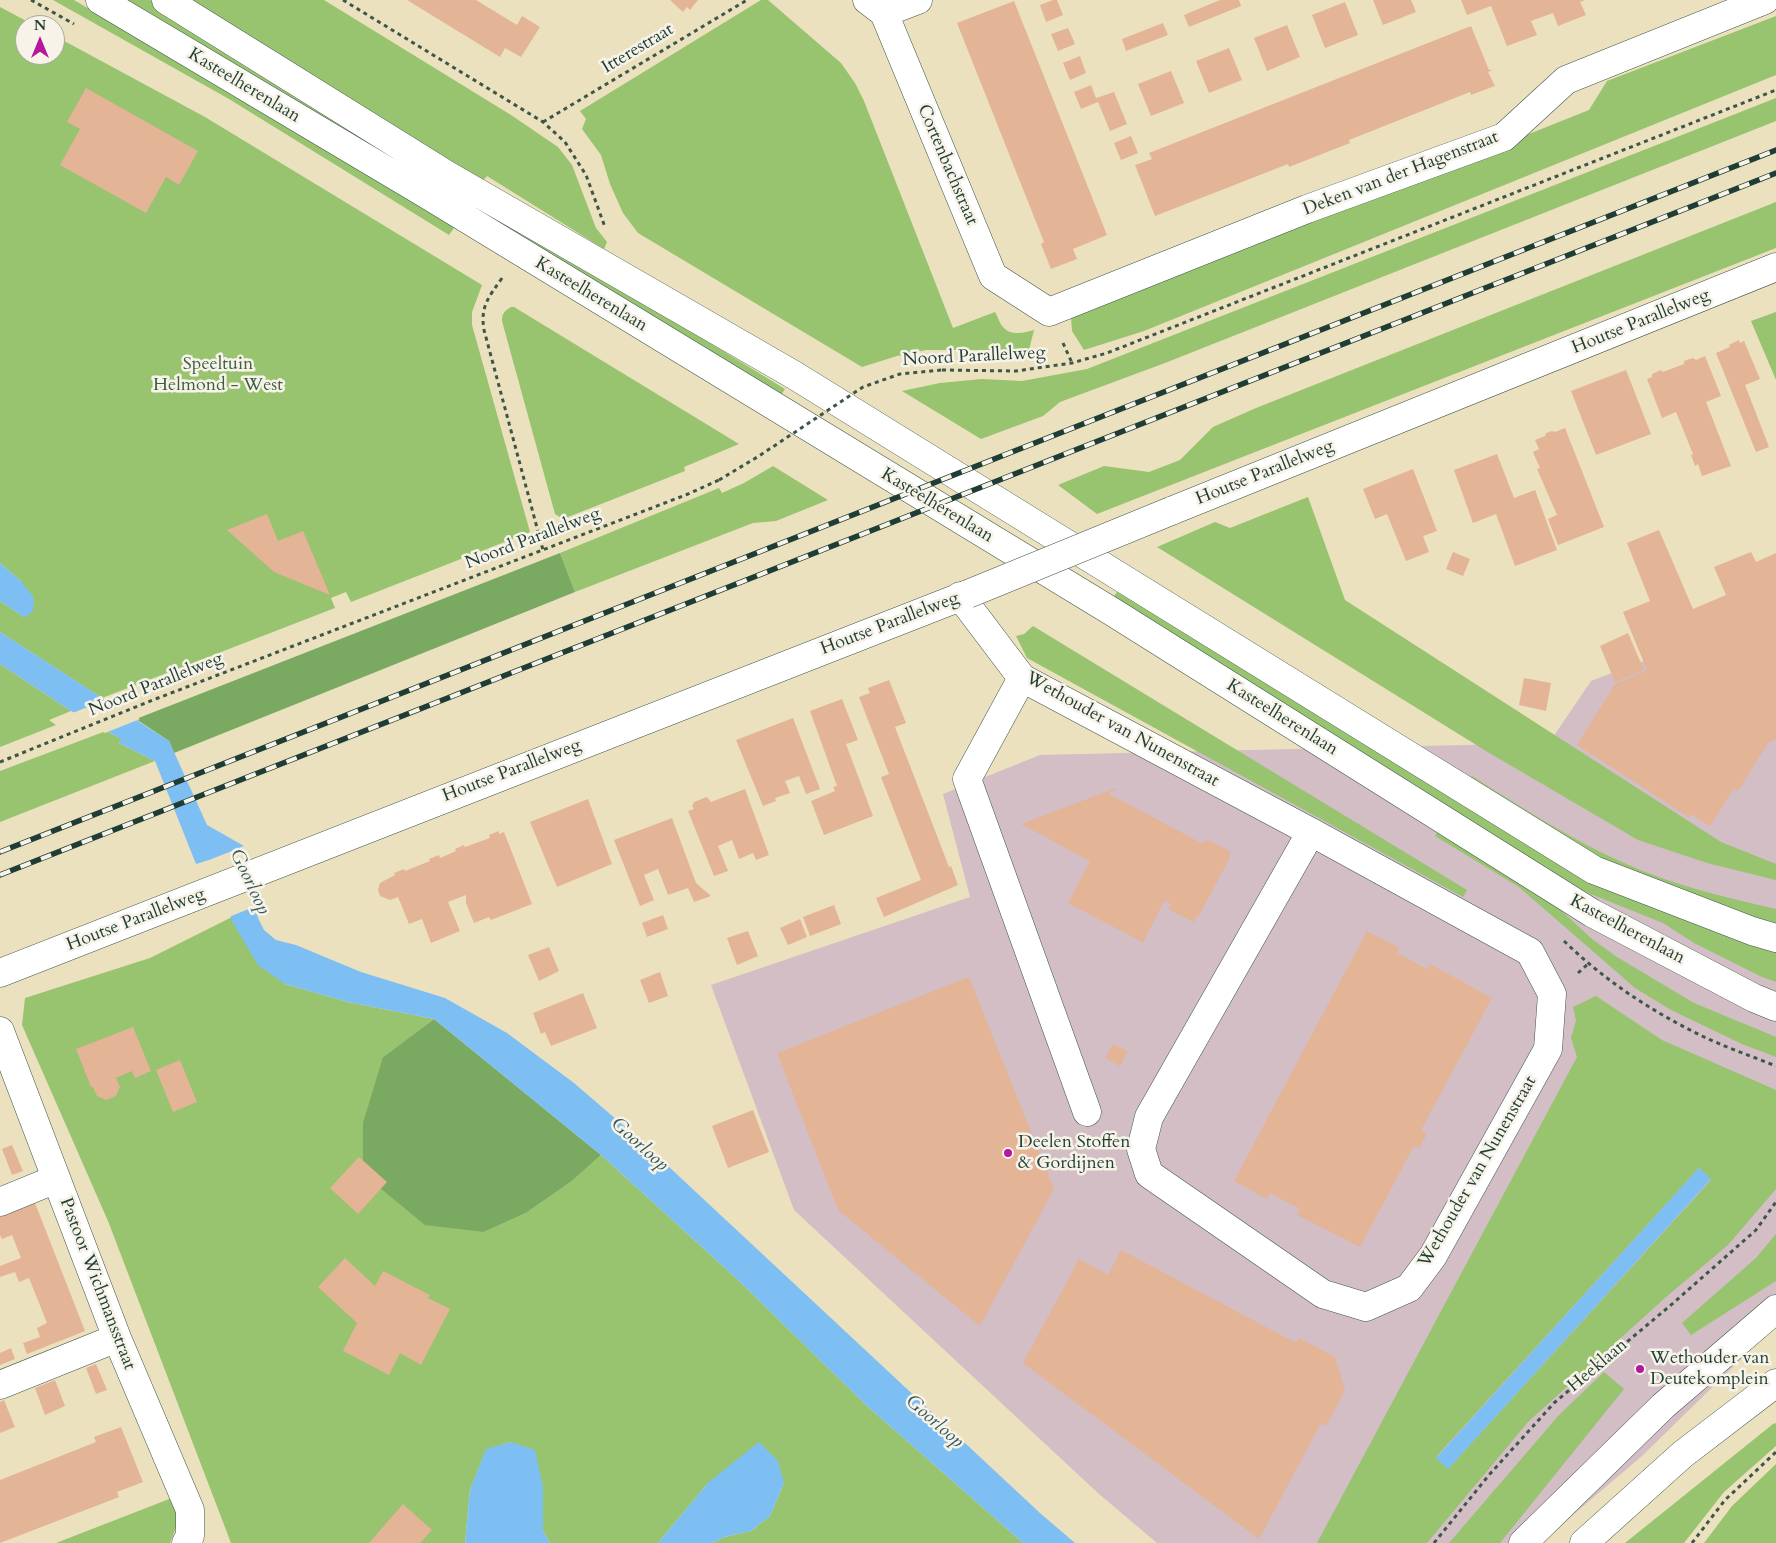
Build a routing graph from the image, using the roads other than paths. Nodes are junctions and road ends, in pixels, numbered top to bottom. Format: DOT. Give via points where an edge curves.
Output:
graph roads {
  1 [pos="100,0"];
  2 [pos="166,0"];
  3 [pos="918,0"];
  4 [pos="1766,0"];
  5 [pos="876,7"];
  6 [pos="1776,267"];
  7 [pos="1049,312"];
  8 [pos="964,595"];
  9 [pos="1022,678"];
  10 [pos="1311,832"];
  11 [pos="1776,938"];
  12 [pos="0,973"];
  13 [pos="1776,1007"];
  14 [pos="0,1031"];
  15 [pos="1087,1112"];
  16 [pos="56,1179"];
  17 [pos="0,1202"];
  18 [pos="1776,1309"];
  19 [pos="117,1338"];
  20 [pos="1776,1384"];
  21 [pos="0,1385"];
  22 [pos="188,1540"];
  23 [pos="1523,1543"];
  24 [pos="1584,1543"];
  1 -- 13 [label="street, Kasteelherenlaan" via="426,194 1102,606 1592,913"];
  2 -- 11 [label="street, Kasteelherenlaan" via="446,175 794,375 1594,870"];
  3 -- 5 [label="street"];
  4 -- 7 [label="street, Deken van der Hagenstraat" via="1566,80 1504,137 1307,209"];
  5 -- 7 [label="street, Cortenbachstraat" via="994,276"];
  6 -- 8 [label="street, Houtse Parallelweg, bridge"];
  8 -- 9 [label="street, Wethouder van Nunenstraat"];
  8 -- 12 [label="street, Houtse Parallelweg"];
  9 -- 10 [label="street, Wethouder van Nunenstraat"];
  9 -- 15 [label="street" via="968,779"];
  10 -- 10 [label="street, Wethouder van Nunenstraat" via="1149,1118 1141,1149 1149,1174 1322,1294 1366,1307 1409,1288 1433,1256 1548,1049 1552,994 1530,952"];
  14 -- 16 [label="street, Pastoor Wichmansstraat"];
  16 -- 17 [label="street"];
  16 -- 19 [label="street, Pastoor Wichmansstraat"];
  18 -- 23 [label="street" via="1663,1406"];
  19 -- 21 [label="street"];
  19 -- 22 [label="street, Pastoor Wichmansstraat" via="190,1510"];
  20 -- 24 [label="street" via="1683,1454"];
}
